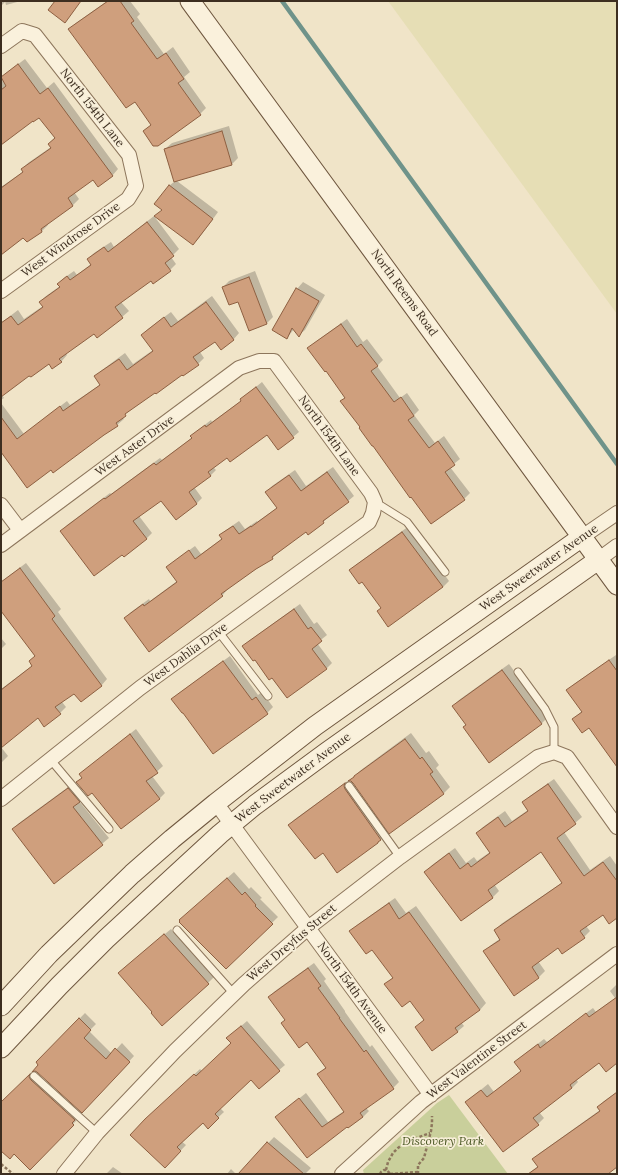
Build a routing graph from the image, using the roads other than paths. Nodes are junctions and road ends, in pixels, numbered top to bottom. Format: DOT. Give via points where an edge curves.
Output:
graph roads {
  1 [pos="190,1"];
  2 [pos="1,46"];
  3 [pos="136,186"];
  4 [pos="1,291"];
  5 [pos="274,361"];
  6 [pos="1,505"];
  7 [pos="374,508"];
  8 [pos="617,513"];
  9 [pos="20,530"];
  10 [pos="582,537"];
  11 [pos="1,545"];
  12 [pos="617,546"];
  13 [pos="598,560"];
  14 [pos="445,572"];
  15 [pos="617,585"];
  16 [pos="218,631"];
  17 [pos="518,672"];
  18 [pos="268,696"];
  19 [pos="554,752"];
  20 [pos="50,759"];
  21 [pos="349,786"];
  22 [pos="1,799"];
  23 [pos="216,803"];
  24 [pos="232,824"];
  25 [pos="617,827"];
  26 [pos="110,829"];
  27 [pos="400,857"];
  28 [pos="308,928"];
  29 [pos="177,930"];
  30 [pos="617,954"];
  31 [pos="234,994"];
  32 [pos="1,1006"];
  33 [pos="1,1048"];
  34 [pos="34,1076"];
  35 [pos="431,1095"];
  36 [pos="97,1133"];
  37 [pos="64,1174"];
  38 [pos="342,1174"];
  1 -- 10 [label="street, North Reems Road"];
  2 -- 3 [label="street, North 154th Lane" via="22,31 35,35 129,155"];
  3 -- 4 [label="street, West Windrose Drive" via="128,199"];
  5 -- 7 [label="street, North 154th Lane" via="371,493"];
  5 -- 9 [label="street, West Aster Drive" via="259,361 239,368"];
  6 -- 9 [label="street"];
  7 -- 14 [label="lane" via="407,522"];
  7 -- 16 [label="street, West Dahlia Drive" via="368,522"];
  8 -- 10 [label="street, West Sweetwater Avenue"];
  9 -- 11 [label="street, West Aster Drive"];
  10 -- 13 [label="street, North Reems Road"];
  10 -- 23 [label="street, West Sweetwater Avenue" via="315,726"];
  12 -- 13 [label="street, West Sweetwater Avenue"];
  13 -- 15 [label="street, North Reems Road"];
  13 -- 24 [label="street, West Sweetwater Avenue" via="327,752"];
  16 -- 18 [label="lane"];
  16 -- 20 [label="street, West Dahlia Drive"];
  17 -- 19 [label="lane" via="545,709 554,727"];
  19 -- 25 [label="street" via="567,757"];
  19 -- 27 [label="street, West Dreyfus Street" via="538,757"];
  20 -- 22 [label="street, West Dahlia Drive"];
  20 -- 26 [label="lane"];
  21 -- 27 [label="lane"];
  23 -- 24 [label="street, North 154th Avenue"];
  23 -- 32 [label="street, West Sweetwater Avenue" via="132,874 49,954"];
  24 -- 28 [label="street, North 154th Avenue"];
  24 -- 33 [label="street, West Sweetwater Avenue" via="106,939"];
  27 -- 28 [label="street, West Dreyfus Street"];
  28 -- 31 [label="street, West Dreyfus Street"];
  28 -- 35 [label="street, North 154th Avenue"];
  29 -- 31 [label="lane"];
  30 -- 35 [label="street, West Valentine Street"];
  31 -- 36 [label="street, West Dreyfus Street" via="175,1051"];
  34 -- 36 [label="lane"];
  35 -- 38 [label="street, West Valentine Street"];
  36 -- 37 [label="street, West Dreyfus Street"];
}
